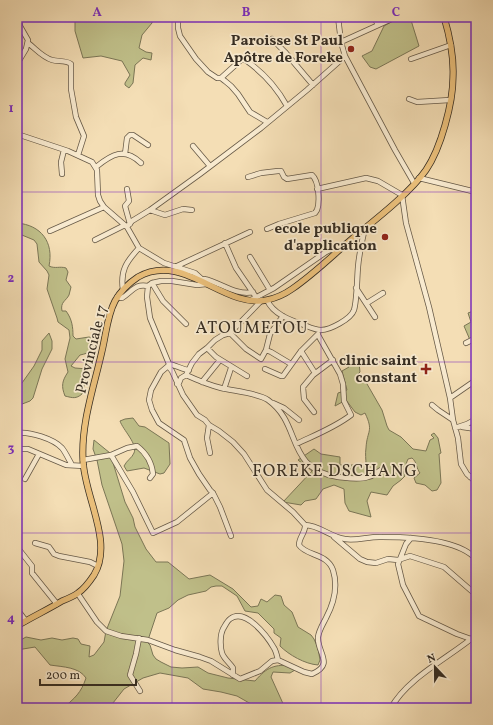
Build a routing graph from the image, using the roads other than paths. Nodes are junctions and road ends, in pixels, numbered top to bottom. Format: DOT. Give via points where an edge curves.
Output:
graph roads {
  1 [pos="18,17"];
  2 [pos="178,17"];
  3 [pos="338,17"];
  4 [pos="374,17"];
  5 [pos="396,17"];
  6 [pos="444,17"];
  7 [pos="378,25"];
  8 [pos="272,39"];
  9 [pos="341,42"];
  10 [pos="28,43"];
  11 [pos="451,45"];
  12 [pos="345,56"];
  13 [pos="411,59"];
  14 [pos="17,64"];
  15 [pos="221,78"];
  16 [pos="313,85"];
  17 [pos="409,99"];
  18 [pos="450,100"];
  19 [pos="287,106"];
  20 [pos="267,122"];
  21 [pos="17,134"];
  22 [pos="148,145"];
  23 [pos="192,146"];
  24 [pos="64,150"];
  25 [pos="125,154"];
  26 [pos="78,155"];
  27 [pos="141,163"];
  28 [pos="210,166"];
  29 [pos="96,167"];
  30 [pos="62,174"];
  31 [pos="248,177"];
  32 [pos="419,178"];
  33 [pos="414,183"];
  34 [pos="127,189"];
  35 [pos="317,189"];
  36 [pos="476,192"];
  37 [pos="402,195"];
  38 [pos="104,207"];
  39 [pos="150,210"];
  40 [pos="192,210"];
  41 [pos="127,225"];
  42 [pos="365,228"];
  43 [pos="267,229"];
  44 [pos="50,231"];
  45 [pos="250,232"];
  46 [pos="95,240"];
  47 [pos="225,243"];
  48 [pos="139,248"];
  49 [pos="339,250"];
  50 [pos="250,257"];
  51 [pos="176,266"];
  52 [pos="206,282"];
  53 [pos="150,284"];
  54 [pos="356,288"];
  55 [pos="123,290"];
  56 [pos="270,290"];
  57 [pos="253,292"];
  58 [pos="383,293"];
  59 [pos="117,297"];
  60 [pos="254,298"];
  61 [pos="265,300"];
  62 [pos="367,304"];
  63 [pos="283,316"];
  64 [pos="375,317"];
  65 [pos="186,324"];
  66 [pos="230,333"];
  67 [pos="319,333"];
  68 [pos="476,338"];
  69 [pos="466,343"];
  70 [pos="207,348"];
  71 [pos="266,350"];
  72 [pos="301,351"];
  73 [pos="220,360"];
  74 [pos="333,360"];
  75 [pos="291,364"];
  76 [pos="168,365"];
  77 [pos="231,368"];
  78 [pos="265,369"];
  79 [pos="189,370"];
  80 [pos="315,373"];
  81 [pos="186,374"];
  82 [pos="247,376"];
  83 [pos="476,380"];
  84 [pos="202,382"];
  85 [pos="176,384"];
  86 [pos="224,389"];
  87 [pos="450,398"];
  88 [pos="271,403"];
  89 [pos="432,405"];
  90 [pos="314,412"];
  91 [pos="476,419"];
  92 [pos="299,420"];
  93 [pos="453,420"];
  94 [pos="209,425"];
  95 [pos="462,427"];
  96 [pos="455,428"];
  97 [pos="476,429"];
  98 [pos="17,433"];
  99 [pos="296,444"];
  100 [pos="20,449"];
  101 [pos="210,453"];
  102 [pos="40,454"];
  103 [pos="111,455"];
  104 [pos="83,463"];
  105 [pos="72,465"];
  106 [pos="384,469"];
  107 [pos="476,474"];
  108 [pos="470,477"];
  109 [pos="150,478"];
  110 [pos="25,480"];
  111 [pos="476,482"];
  112 [pos="213,493"];
  113 [pos="305,525"];
  114 [pos="231,536"];
  115 [pos="333,536"];
  116 [pos="411,537"];
  117 [pos="35,543"];
  118 [pos="17,547"];
  119 [pos="476,559"];
  120 [pos="398,560"];
  121 [pos="98,566"];
  122 [pos="476,578"];
  123 [pos="474,593"];
  124 [pos="78,594"];
  125 [pos="476,598"];
  126 [pos="57,604"];
  127 [pos="17,609"];
  128 [pos="26,621"];
  129 [pos="17,626"];
  130 [pos="476,635"];
  131 [pos="139,638"];
  132 [pos="471,639"];
  133 [pos="278,660"];
  134 [pos="233,674"];
  135 [pos="140,691"];
  136 [pos="391,708"];
  1 -- 10 [label="street"];
  2 -- 15 [label="street" via="180,36 196,59 208,72"];
  3 -- 9 [label="street"];
  4 -- 7 [label="street"];
  5 -- 7 [label="street"];
  6 -- 11 [label="main road, Provinciale 17"];
  7 -- 9 [label="street"];
  8 -- 16 [label="street"];
  9 -- 12 [label="street"];
  10 -- 14 [label="street"];
  10 -- 26 [label="street" via="47,58 71,64 71,89 75,112 84,136"];
  11 -- 13 [label="street"];
  11 -- 18 [label="main road, Provinciale 17" via="454,79"];
  12 -- 16 [label="street"];
  12 -- 33 [label="street"];
  15 -- 19 [label="street" via="244,59 267,77"];
  15 -- 20 [label="street" via="238,94 252,114"];
  16 -- 19 [label="street"];
  17 -- 18 [label="street" via="417,102"];
  18 -- 32 [label="main road, Provinciale 17" via="445,127 437,149"];
  19 -- 20 [label="street"];
  20 -- 28 [label="street"];
  21 -- 24 [label="street"];
  22 -- 25 [label="street" via="130,135 127,138"];
  23 -- 28 [label="street"];
  24 -- 26 [label="street"];
  24 -- 30 [label="street"];
  25 -- 27 [label="street"];
  25 -- 29 [label="street" via="110,156"];
  26 -- 29 [label="street"];
  28 -- 39 [label="street"];
  29 -- 38 [label="street" via="98,195"];
  31 -- 35 [label="street" via="278,171 287,179 312,175"];
  32 -- 33 [label="main road, Provinciale 17"];
  32 -- 36 [label="street"];
  33 -- 37 [label="main road, Provinciale 17"];
  34 -- 41 [label="street"];
  35 -- 37 [label="street" via="366,178 378,180"];
  35 -- 43 [label="street" via="318,207 314,213"];
  37 -- 42 [label="main road, Provinciale 17"];
  37 -- 87 [label="street" via="406,223 413,242"];
  38 -- 41 [label="street"];
  38 -- 44 [label="street"];
  39 -- 40 [label="street" via="166,215 183,209"];
  39 -- 41 [label="street"];
  41 -- 46 [label="street"];
  41 -- 48 [label="street"];
  42 -- 49 [label="main road, Provinciale 17"];
  42 -- 54 [label="street"];
  45 -- 47 [label="street"];
  47 -- 51 [label="street"];
  47 -- 57 [label="street" via="236,268"];
  48 -- 51 [label="street" via="164,263"];
  48 -- 55 [label="street" via="124,269"];
  49 -- 56 [label="street" via="326,252"];
  49 -- 61 [label="main road, Provinciale 17" via="285,294"];
  50 -- 56 [label="street"];
  51 -- 52 [label="street" via="195,273"];
  52 -- 53 [label="street" via="197,285 172,281"];
  52 -- 55 [label="main road, Provinciale 17" via="174,272 156,272 138,277"];
  52 -- 57 [label="street" via="212,281 240,293"];
  52 -- 60 [label="main road, Provinciale 17" via="240,298"];
  53 -- 59 [label="street" via="133,288 122,298"];
  53 -- 65 [label="street"];
  53 -- 76 [label="street" via="147,297 150,318"];
  54 -- 62 [label="street"];
  54 -- 67 [label="street" via="352,313 343,321"];
  55 -- 59 [label="main road, Provinciale 17"];
  56 -- 60 [label="street"];
  57 -- 60 [label="street"];
  58 -- 62 [label="street"];
  59 -- 104 [label="main road, Provinciale 17" via="86,417"];
  60 -- 61 [label="main road, Provinciale 17"];
  61 -- 63 [label="street"];
  61 -- 66 [label="street"];
  62 -- 64 [label="street"];
  63 -- 67 [label="street"];
  63 -- 71 [label="street" via="270,334"];
  66 -- 70 [label="street" via="222,335"];
  66 -- 71 [label="street" via="261,359"];
  67 -- 72 [label="street"];
  67 -- 74 [label="street"];
  68 -- 69 [label="street"];
  70 -- 73 [label="street"];
  70 -- 79 [label="street" via="195,358"];
  71 -- 75 [label="street"];
  72 -- 75 [label="street"];
  72 -- 80 [label="street"];
  73 -- 77 [label="street"];
  73 -- 84 [label="street"];
  74 -- 80 [label="street"];
  74 -- 99 [label="street" via="342,380 344,401 351,415 333,427"];
  75 -- 78 [label="street" via="281,376"];
  76 -- 79 [label="street"];
  76 -- 85 [label="street"];
  76 -- 112 [label="street" via="150,390 152,410 159,423 184,440 190,458"];
  77 -- 82 [label="street"];
  77 -- 86 [label="street"];
  79 -- 81 [label="street"];
  80 -- 90 [label="street" via="304,384 302,391 304,399"];
  81 -- 84 [label="street"];
  81 -- 85 [label="street"];
  83 -- 87 [label="street"];
  84 -- 86 [label="street"];
  85 -- 94 [label="street" via="197,415"];
  86 -- 88 [label="street" via="264,397"];
  87 -- 93 [label="street"];
  88 -- 92 [label="street" via="284,408"];
  88 -- 99 [label="street" via="286,420"];
  89 -- 93 [label="street"];
  91 -- 95 [label="street"];
  93 -- 96 [label="street"];
  94 -- 101 [label="street" via="207,438"];
  94 -- 113 [label="street" via="240,448 267,490"];
  95 -- 96 [label="street"];
  95 -- 97 [label="street"];
  96 -- 108 [label="street" via="461,464"];
  98 -- 105 [label="street" via="52,440 62,448"];
  99 -- 106 [label="street" via="307,463 317,471 330,475 363,478 373,476"];
  100 -- 102 [label="street"];
  102 -- 105 [label="street"];
  102 -- 110 [label="street"];
  103 -- 104 [label="street"];
  103 -- 109 [label="street" via="137,446 145,453 152,468 153,474"];
  103 -- 112 [label="street" via="133,492 153,534 178,522"];
  104 -- 105 [label="street"];
  104 -- 121 [label="main road, Provinciale 17" via="100,541"];
  107 -- 108 [label="street"];
  108 -- 111 [label="street"];
  112 -- 114 [label="street"];
  113 -- 115 [label="street" via="312,525"];
  113 -- 133 [label="street" via="299,542 301,548 325,560 334,578 334,599 318,636 324,662 322,667 312,674"];
  115 -- 116 [label="street" via="349,540 381,536"];
  115 -- 120 [label="street" via="366,562"];
  116 -- 119 [label="street" via="467,551"];
  116 -- 120 [label="street"];
  117 -- 121 [label="street" via="49,547 59,556"];
  118 -- 126 [label="street" via="32,566 32,574"];
  120 -- 123 [label="street" via="410,556 444,567"];
  120 -- 132 [label="street" via="403,585 419,616"];
  121 -- 124 [label="main road, Provinciale 17" via="90,581"];
  122 -- 123 [label="street"];
  123 -- 125 [label="street"];
  124 -- 126 [label="main road, Provinciale 17"];
  124 -- 131 [label="street" via="106,631"];
  126 -- 128 [label="main road, Provinciale 17"];
  127 -- 128 [label="street"];
  128 -- 129 [label="main road, Provinciale 17"];
  130 -- 132 [label="street"];
  131 -- 134 [label="street" via="211,661"];
  131 -- 135 [label="street" via="130,675"];
  132 -- 136 [label="street" via="416,679"];
  133 -- 134 [label="street" via="243,679"];
  133 -- 134 [label="street" via="275,649 248,618 234,617 228,620 221,637 223,655 233,668"];
}
